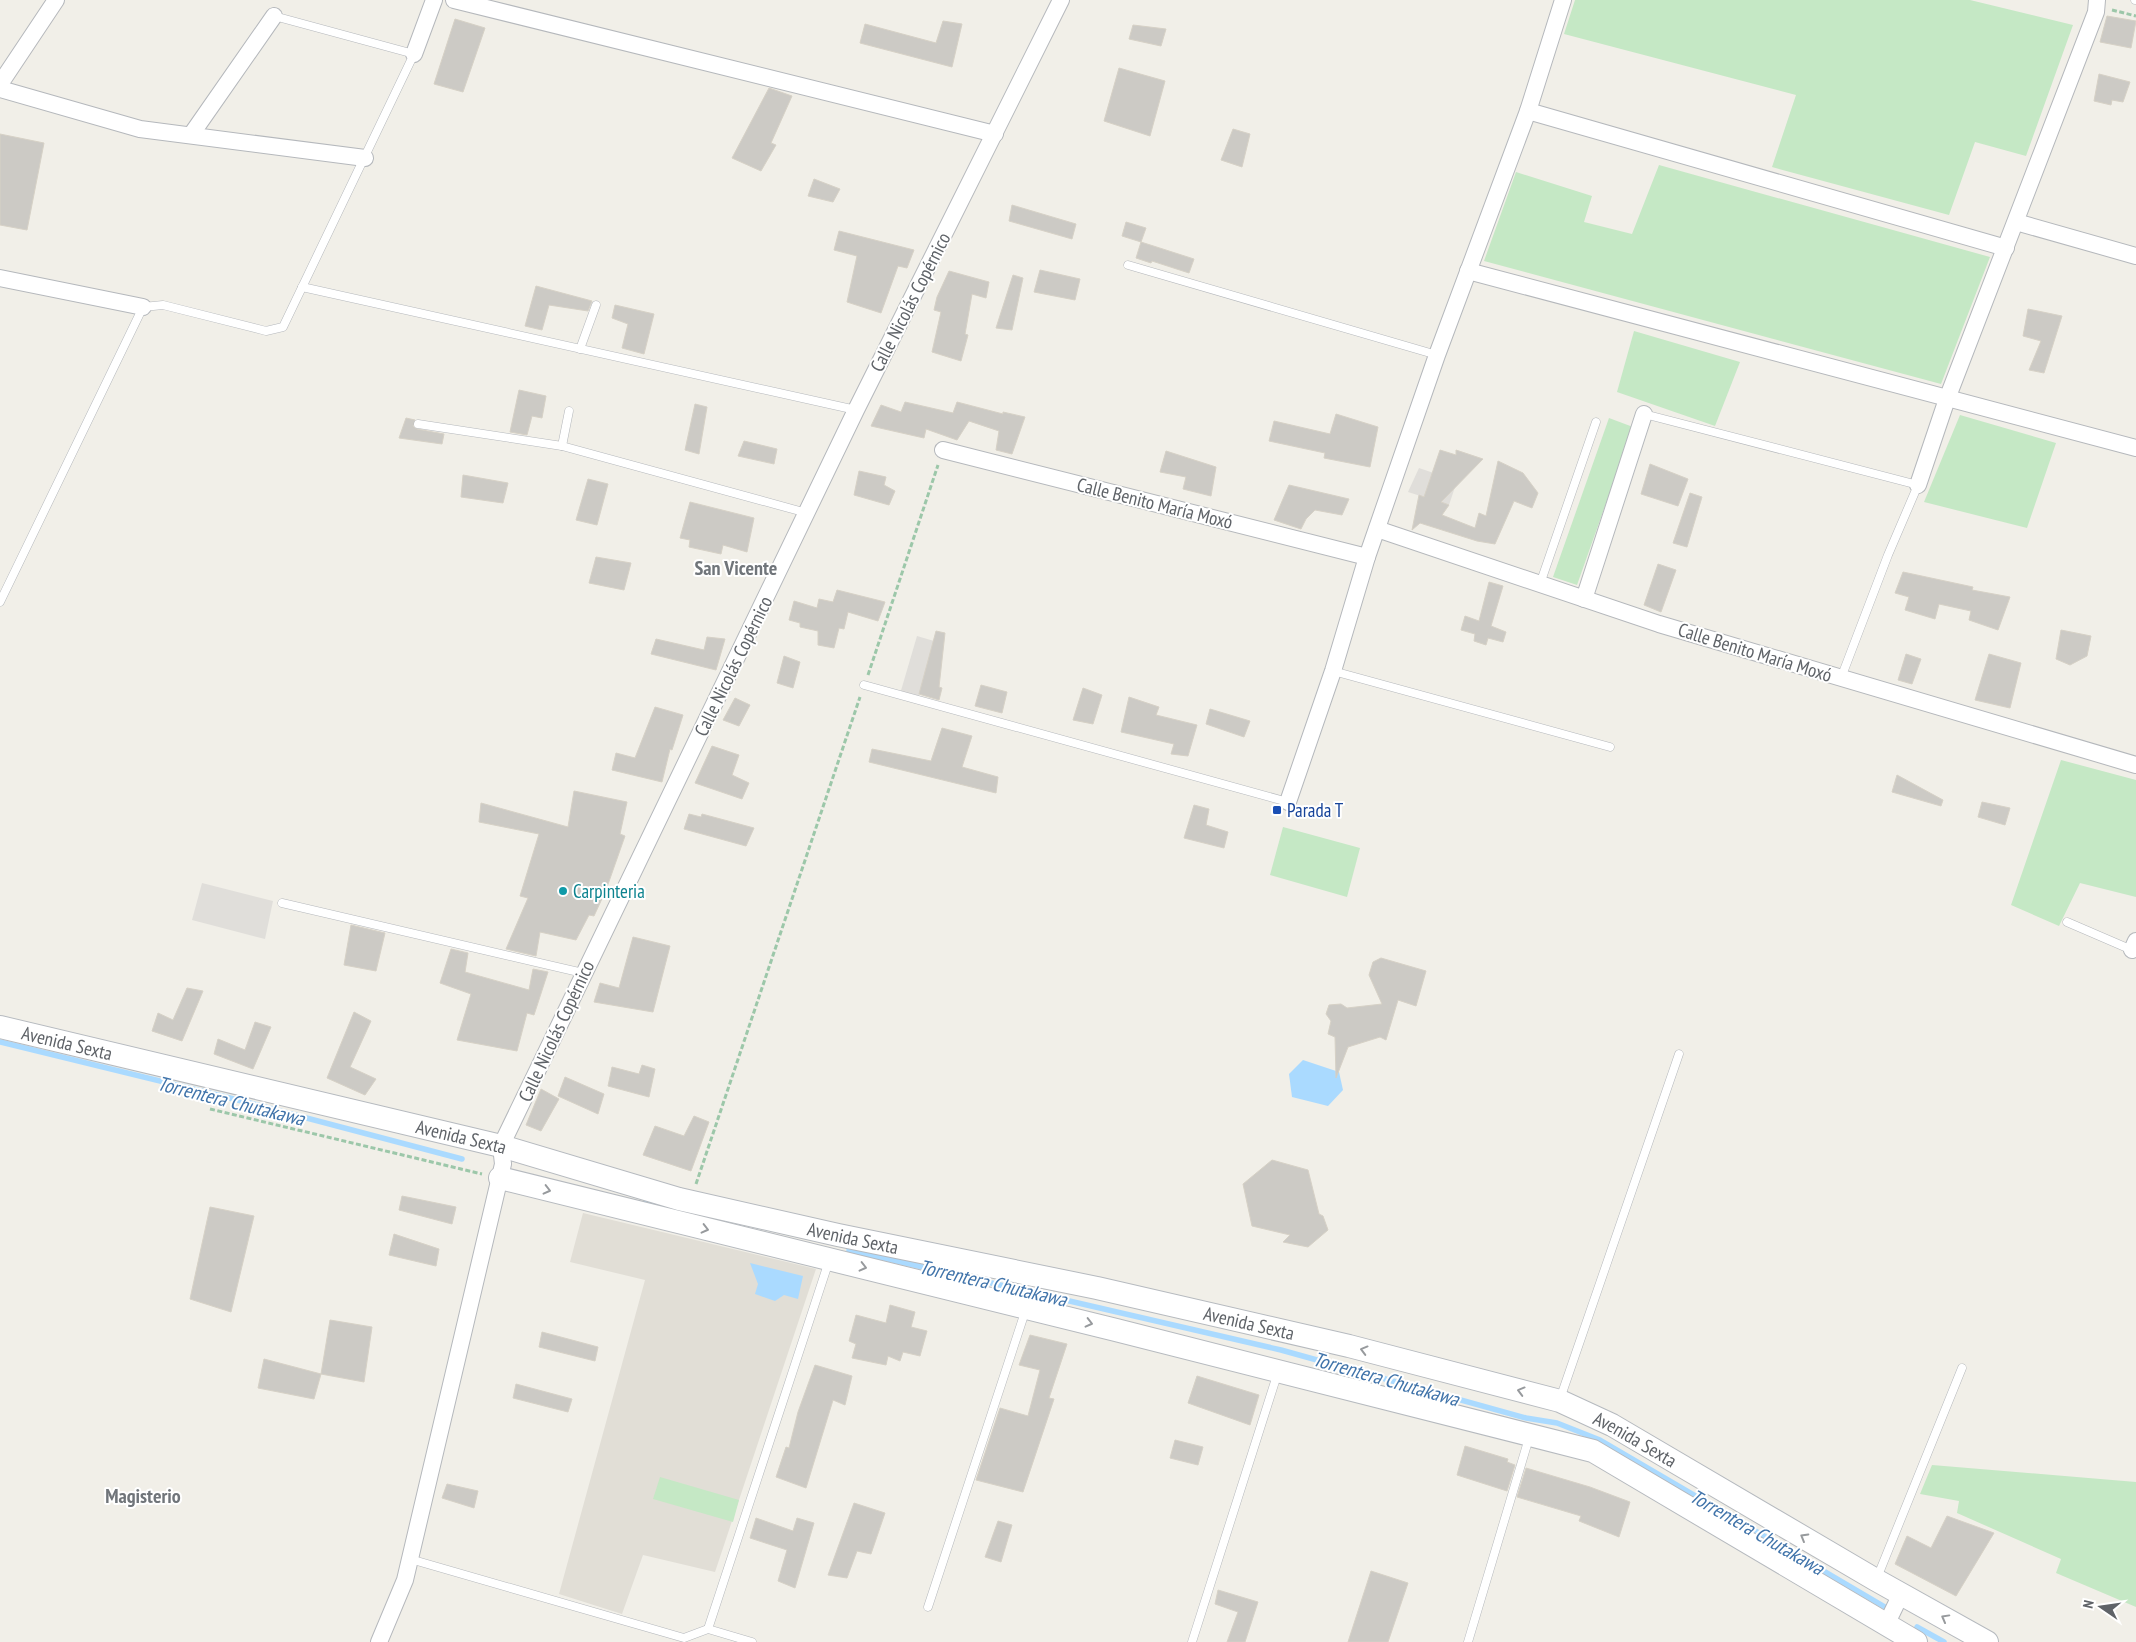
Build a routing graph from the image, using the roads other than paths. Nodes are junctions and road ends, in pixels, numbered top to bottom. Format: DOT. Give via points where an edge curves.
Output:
graph roads {
  1 [pos="56,0"];
  2 [pos="434,0"];
  3 [pos="454,0"];
  4 [pos="1061,0"];
  5 [pos="1563,0"];
  6 [pos="2096,6"];
  7 [pos="274,16"];
  8 [pos="414,54"];
  9 [pos="0,84"];
  10 [pos="0,89"];
  11 [pos="1528,110"];
  12 [pos="995,134"];
  13 [pos="191,135"];
  14 [pos="365,158"];
  15 [pos="2016,222"];
  16 [pos="2006,248"];
  17 [pos="2136,256"];
  18 [pos="1128,265"];
  19 [pos="1468,271"];
  20 [pos="0,278"];
  21 [pos="302,287"];
  22 [pos="596,305"];
  23 [pos="143,307"];
  24 [pos="580,348"];
  25 [pos="1437,355"];
  26 [pos="1947,399"];
  27 [pos="856,410"];
  28 [pos="569,411"];
  29 [pos="1644,414"];
  30 [pos="1596,422"];
  31 [pos="418,424"];
  32 [pos="562,446"];
  33 [pos="2136,448"];
  34 [pos="943,450"];
  35 [pos="1918,485"];
  36 [pos="807,512"];
  37 [pos="1377,529"];
  38 [pos="1367,557"];
  39 [pos="1540,584"];
  40 [pos="1584,599"];
  41 [pos="0,602"];
  42 [pos="1333,671"];
  43 [pos="1841,678"];
  44 [pos="864,685"];
  45 [pos="1610,747"];
  46 [pos="2136,765"];
  47 [pos="1288,802"];
  48 [pos="282,903"];
  49 [pos="2067,922"];
  50 [pos="2134,946"];
  51 [pos="583,973"];
  52 [pos="0,1027"];
  53 [pos="1679,1054"];
  54 [pos="501,1163"];
  55 [pos="834,1244"];
  56 [pos="1026,1307"];
  57 [pos="1962,1368"];
  58 [pos="1279,1370"];
  59 [pos="1560,1401"];
  60 [pos="1530,1435"];
  61 [pos="410,1559"];
  62 [pos="1876,1580"];
  63 [pos="928,1607"];
  64 [pos="1892,1613"];
  65 [pos="708,1629"];
  66 [pos="379,1642"];
  67 [pos="752,1642"];
  68 [pos="1192,1642"];
  69 [pos="1468,1642"];
  70 [pos="1916,1642"];
  71 [pos="1987,1642"];
  1 -- 9 [label="street"];
  2 -- 8 [label="street"];
  3 -- 12 [label="street"];
  4 -- 12 [label="street, Calle Nicolás Copérnico"];
  5 -- 11 [label="street"];
  6 -- 15 [label="street"];
  7 -- 8 [label="lane"];
  7 -- 13 [label="street"];
  8 -- 14 [label="lane"];
  10 -- 13 [label="street" via="140,129"];
  11 -- 16 [label="street"];
  11 -- 19 [label="street"];
  12 -- 27 [label="street, Calle Nicolás Copérnico"];
  13 -- 14 [label="street"];
  14 -- 21 [label="lane"];
  15 -- 16 [label="street"];
  15 -- 17 [label="street"];
  16 -- 26 [label="street"];
  18 -- 25 [label="lane"];
  19 -- 25 [label="street"];
  19 -- 26 [label="street"];
  20 -- 23 [label="street"];
  21 -- 23 [label="lane" via="283,327 266,330 163,305"];
  21 -- 24 [label="lane"];
  22 -- 24 [label="lane"];
  23 -- 41 [label="lane"];
  24 -- 27 [label="lane"];
  25 -- 37 [label="street"];
  26 -- 33 [label="street"];
  26 -- 35 [label="street"];
  27 -- 36 [label="street, Calle Nicolás Copérnico"];
  28 -- 32 [label="lane"];
  29 -- 35 [label="lane"];
  29 -- 40 [label="street"];
  30 -- 39 [label="lane"];
  31 -- 32 [label="lane"];
  32 -- 36 [label="lane"];
  34 -- 38 [label="street, Calle Benito María Moxó"];
  35 -- 43 [label="lane"];
  36 -- 51 [label="street, Calle Nicolás Copérnico"];
  37 -- 38 [label="street"];
  37 -- 39 [label="street, Calle Benito María Moxó"];
  38 -- 42 [label="street"];
  39 -- 40 [label="street, Calle Benito María Moxó"];
  40 -- 43 [label="street, Calle Benito María Moxó"];
  42 -- 45 [label="lane"];
  42 -- 47 [label="street"];
  43 -- 46 [label="street, Calle Benito María Moxó"];
  44 -- 47 [label="lane"];
  48 -- 51 [label="lane"];
  49 -- 50 [label="lane"];
  51 -- 54 [label="street, Calle Nicolás Copérnico"];
  52 -- 54 [label="street, Avenida Sexta"];
  53 -- 59 [label="lane"];
  54 -- 55 [label="street, Avenida Sexta, one-way"];
  54 -- 55 [label="street, Avenida Sexta" via="690,1201"];
  54 -- 61 [label="street, Calle Nicolás Copérnico"];
  55 -- 56 [label="street, Avenida Sexta, one-way"];
  59 -- 55 [label="street, Avenida Sexta, one-way" via="1349,1346 1097,1288"];
  55 -- 65 [label="lane"];
  56 -- 58 [label="street, Avenida Sexta, one-way"];
  56 -- 63 [label="lane"];
  57 -- 62 [label="lane"];
  58 -- 60 [label="street, Avenida Sexta"];
  58 -- 68 [label="lane"];
  62 -- 59 [label="street, Avenida Sexta, one-way" via="1612,1425"];
  60 -- 64 [label="street, Avenida Sexta" via="1593,1451"];
  60 -- 69 [label="lane"];
  61 -- 65 [label="lane" via="684,1638"];
  61 -- 66 [label="street, Calle Nicolás Copérnico" via="405,1580"];
  62 -- 64 [label="street, Avenida Sexta"];
  64 -- 70 [label="street, Avenida Sexta"];
  71 -- 64 [label="street, Avenida Sexta, one-way"];
  65 -- 67 [label="lane"];
}
